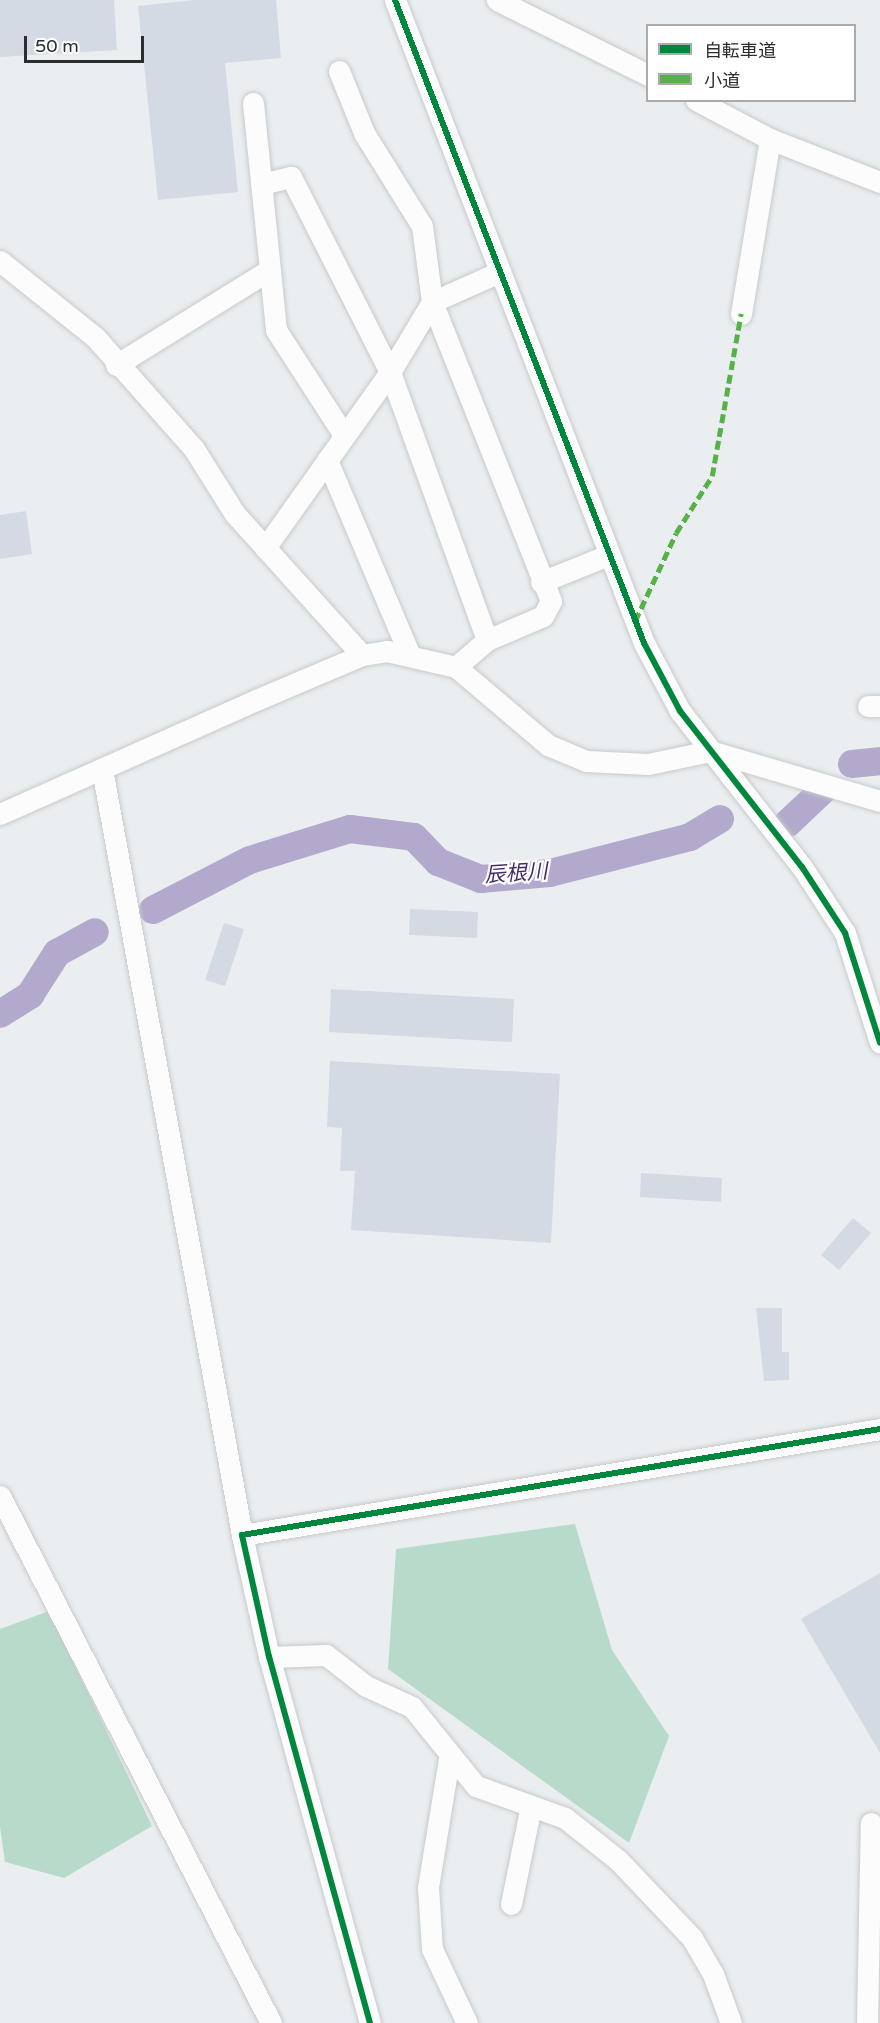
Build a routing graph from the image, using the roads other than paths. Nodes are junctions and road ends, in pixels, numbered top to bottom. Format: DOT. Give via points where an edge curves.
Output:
graph roads {
  1 [pos="395,0"];
  2 [pos="497,0"];
  3 [pos="339,71"];
  4 [pos="646,74"];
  5 [pos="700,102"];
  6 [pos="253,103"];
  7 [pos="770,139"];
  8 [pos="880,182"];
  9 [pos="262,184"];
  10 [pos="0,261"];
  11 [pos="269,270"];
  12 [pos="497,273"];
  13 [pos="432,302"];
  14 [pos="741,314"];
  15 [pos="116,365"];
  16 [pos="390,372"];
  17 [pos="344,435"];
  18 [pos="327,459"];
  19 [pos="265,548"];
  20 [pos="606,556"];
  21 [pos="541,582"];
  22 [pos="487,640"];
  23 [pos="409,652"];
  24 [pos="362,656"];
  25 [pos="456,667"];
  26 [pos="710,751"];
  27 [pos="102,769"];
  28 [pos="880,801"];
  29 [pos="0,814"];
  30 [pos="880,1043"];
  31 [pos="880,1429"];
  32 [pos="0,1496"];
  33 [pos="242,1535"];
  34 [pos="269,1657"];
  35 [pos="449,1759"];
  36 [pos="531,1806"];
  37 [pos="871,1823"];
  38 [pos="511,1904"];
  39 [pos="271,2023"];
  40 [pos="370,2023"];
  41 [pos="467,2023"];
  42 [pos="731,2023"];
  43 [pos="867,2023"];
  1 -- 12 [label="street"];
  2 -- 4 [label="street"];
  3 -- 13 [label="street" via="364,133 422,226"];
  5 -- 7 [label="street"];
  6 -- 9 [label="street"];
  7 -- 8 [label="street"];
  7 -- 14 [label="street"];
  9 -- 11 [label="street"];
  9 -- 16 [label="street" via="291,177"];
  10 -- 15 [label="street" via="95,337"];
  11 -- 15 [label="street"];
  11 -- 17 [label="street" via="276,330"];
  12 -- 13 [label="street"];
  12 -- 20 [label="street"];
  13 -- 16 [label="street"];
  13 -- 21 [label="street"];
  15 -- 19 [label="street" via="194,449"];
  16 -- 17 [label="street"];
  16 -- 22 [label="street"];
  17 -- 18 [label="street"];
  18 -- 19 [label="street"];
  18 -- 23 [label="street"];
  19 -- 24 [label="street"];
  20 -- 21 [label="street"];
  20 -- 26 [label="street" via="675,702"];
  21 -- 22 [label="street" via="551,601 543,616"];
  22 -- 25 [label="street"];
  23 -- 24 [label="street"];
  23 -- 25 [label="street"];
  24 -- 27 [label="street"];
  25 -- 26 [label="street" via="548,745 586,761 648,764"];
  26 -- 28 [label="street"];
  26 -- 30 [label="street" via="802,867 845,933"];
  27 -- 29 [label="street"];
  27 -- 33 [label="street"];
  31 -- 33 [label="street"];
  32 -- 39 [label="street"];
  33 -- 34 [label="street"];
  34 -- 35 [label="street" via="326,1655 366,1686 412,1707"];
  34 -- 40 [label="street"];
  35 -- 36 [label="street" via="476,1786"];
  35 -- 41 [label="street" via="428,1887 432,1949"];
  36 -- 38 [label="street"];
  36 -- 42 [label="street" via="565,1818 664,1905 713,1974"];
  37 -- 43 [label="street"];
}
